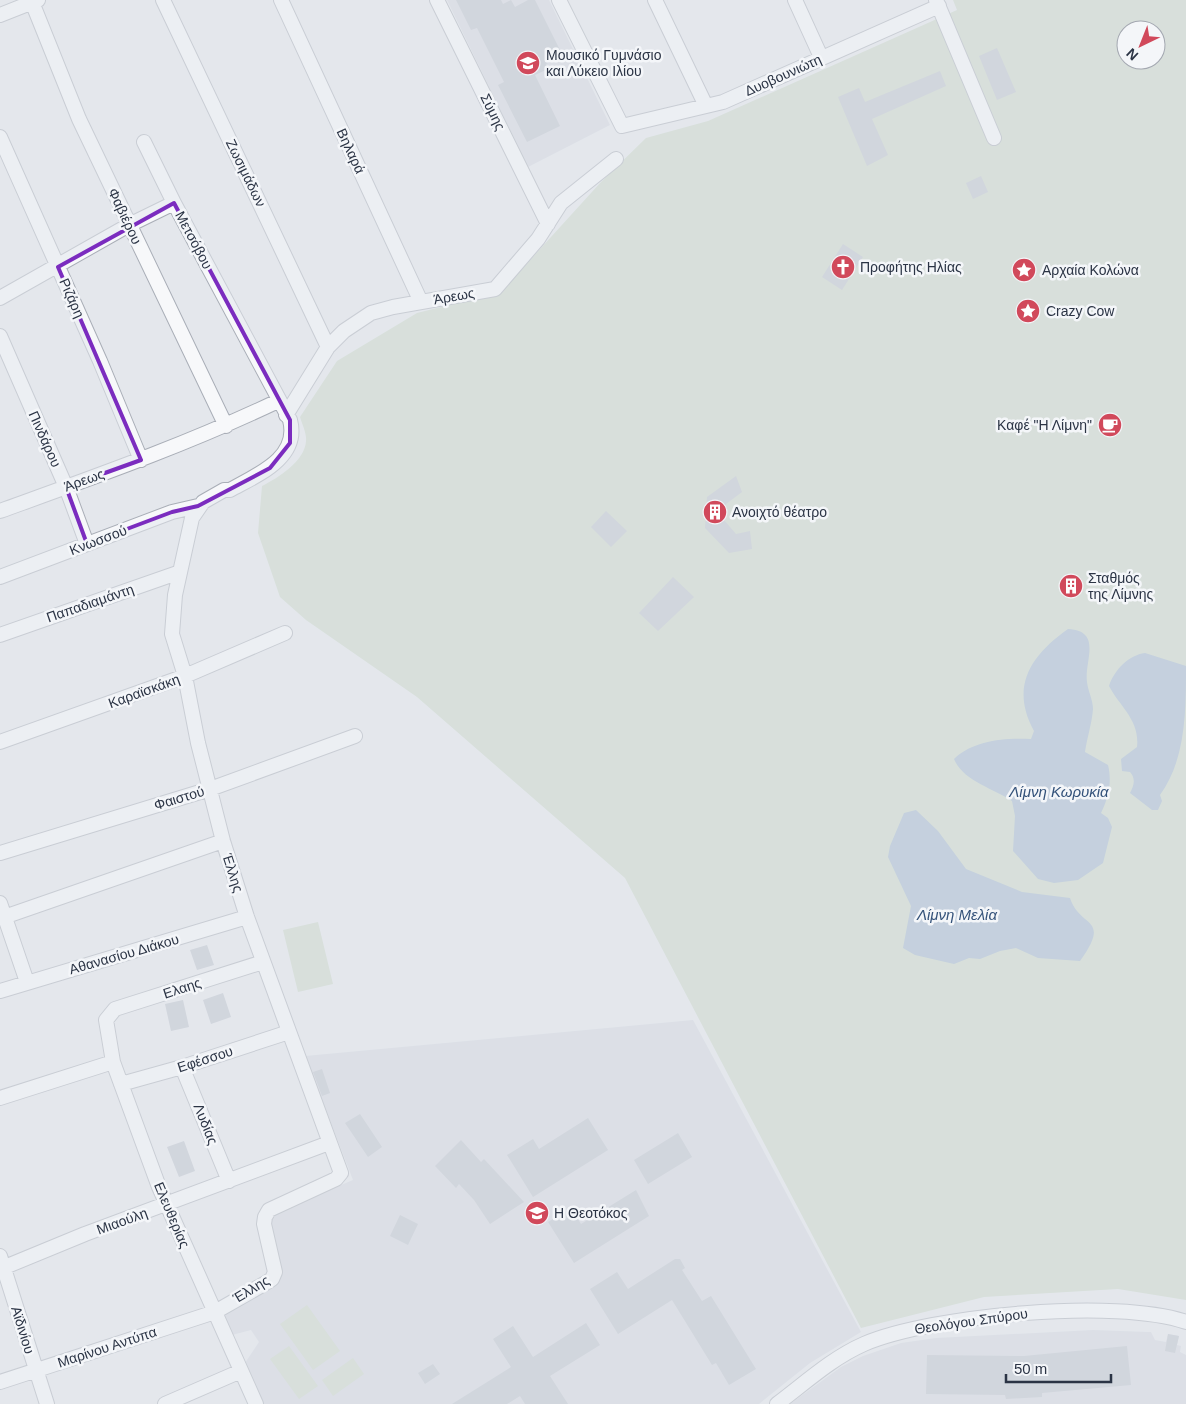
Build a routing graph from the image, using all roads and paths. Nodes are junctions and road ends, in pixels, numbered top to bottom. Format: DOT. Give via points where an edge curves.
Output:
graph roads {
  1 [pos="163,0"];
  2 [pos="281,0"];
  3 [pos="437,0"];
  4 [pos="559,0"];
  5 [pos="654,0"];
  6 [pos="795,0"];
  7 [pos="35,1"];
  8 [pos="937,3"];
  9 [pos="0,15"];
  10 [pos="822,57"];
  11 [pos="706,106"];
  12 [pos="0,137"];
  13 [pos="994,138"];
  14 [pos="144,142"];
  15 [pos="616,159"];
  16 [pos="174,203"];
  17 [pos="548,224"];
  18 [pos="129,225"];
  19 [pos="58,267"];
  20 [pos="0,298"];
  21 [pos="421,302"];
  22 [pos="1,341"];
  23 [pos="328,347"];
  24 [pos="278,401"];
  25 [pos="286,415"];
  26 [pos="226,426"];
  27 [pos="141,460"];
  28 [pos="66,487"];
  29 [pos="198,506"];
  30 [pos="0,511"];
  31 [pos="86,544"];
  32 [pos="180,572"];
  33 [pos="0,577"];
  34 [pos="285,633"];
  35 [pos="0,635"];
  36 [pos="185,676"];
  37 [pos="355,736"];
  38 [pos="0,742"];
  39 [pos="210,788"];
  40 [pos="223,842"];
  41 [pos="0,853"];
  42 [pos="0,903"];
  43 [pos="4,917"];
  44 [pos="247,918"];
  45 [pos="263,962"];
  46 [pos="27,982"];
  47 [pos="0,991"];
  48 [pos="106,1020"];
  49 [pos="289,1032"];
  50 [pos="113,1062"];
  51 [pos="182,1067"];
  52 [pos="121,1084"];
  53 [pos="0,1098"];
  54 [pos="329,1143"];
  55 [pos="229,1181"];
  56 [pos="167,1205"];
  57 [pos="1,1264"];
  58 [pos="215,1312"];
  59 [pos="1186,1322"];
  60 [pos="36,1371"];
  61 [pos="241,1371"];
  62 [pos="0,1382"];
  63 [pos="47,1404"];
  64 [pos="165,1404"];
  65 [pos="256,1404"];
  66 [pos="777,1404"];
  1 -- 23 [label="street, Ζωσιμάδων"];
  2 -- 21 [label="street, Βηλαρά"];
  3 -- 17 [label="street, Σύμης"];
  4 -- 11 [label="street, Δυοβουνιώτη" via="622,126"];
  5 -- 11 [label="street"];
  6 -- 10 [label="street"];
  7 -- 9 [label="street"];
  7 -- 18 [label="street, Φαβιέρου" via="79,119"];
  8 -- 10 [label="street, Δυοβουνιώτη"];
  8 -- 13 [label="street"];
  10 -- 11 [label="street, Δυοβουνιώτη" via="722,102"];
  12 -- 19 [label="street, Ριζάρη"];
  14 -- 16 [label="street"];
  15 -- 17 [label="street, Άρεως" via="568,196"];
  16 -- 18 [label="street, Μετσόβου"];
  16 -- 24 [label="street, Μετσόβου"];
  17 -- 21 [label="street, Άρεως" via="495,289"];
  18 -- 19 [label="street, Μετσόβου"];
  18 -- 26 [label="street, Φαβιέρου"];
  19 -- 20 [label="street, Μετσόβου"];
  19 -- 27 [label="street, Ριζάρη"];
  21 -- 23 [label="street, Άρεως" via="371,313 344,331"];
  22 -- 28 [label="street, Πινδάρου"];
  23 -- 25 [label="street, Άρεως"];
  24 -- 25 [label="street"];
  24 -- 26 [label="street, Άρεως"];
  25 -- 29 [label="street" via="292,428 290,442 280,458 270,468"];
  26 -- 27 [label="street, Άρεως"];
  27 -- 28 [label="street, Άρεως"];
  28 -- 30 [label="street, Άρεως"];
  28 -- 31 [label="street, Πινδάρου"];
  29 -- 31 [label="street, Κνωσσού" via="172,512"];
  29 -- 32 [label="street, Έλλης" via="190,524"];
  31 -- 33 [label="street, Κνωσσού"];
  32 -- 35 [label="street, Παπαδιαμάντη"];
  32 -- 36 [label="street, Έλλης" via="172,634"];
  34 -- 36 [label="street, Καραϊσκάκη"];
  36 -- 38 [label="street, Καραϊσκάκη"];
  36 -- 39 [label="street, Έλλης"];
  37 -- 39 [label="street, Φαιστού"];
  39 -- 40 [label="street, Έλλης"];
  39 -- 41 [label="street, Φαιστού"];
  40 -- 43 [label="street"];
  40 -- 44 [label="street, Έλλης"];
  42 -- 43 [label="street"];
  43 -- 46 [label="street"];
  44 -- 45 [label="street, Έλλης"];
  44 -- 46 [label="street, Αθανασίου Διάκου"];
  45 -- 48 [label="street, Ελαης" via="115,1009"];
  45 -- 49 [label="street, Έλλης"];
  46 -- 47 [label="street, Αθανασίου Διάκου"];
  48 -- 50 [label="street, Ελευθερίας"];
  49 -- 51 [label="street, Εφέσσου"];
  49 -- 54 [label="street, Έλλης"];
  50 -- 52 [label="street, Ελευθερίας"];
  50 -- 53 [label="street"];
  51 -- 52 [label="street, Εφέσσου"];
  51 -- 55 [label="street, Λυδίας"];
  52 -- 56 [label="street, Ελευθερίας"];
  54 -- 55 [label="street, Μιαούλη"];
  54 -- 58 [label="street, Έλλης" via="341,1174 276,1206 265,1217 275,1263 272,1278"];
  55 -- 56 [label="street, Μιαούλη"];
  56 -- 57 [label="street, Μιαούλη"];
  56 -- 58 [label="street, Ελευθερίας"];
  57 -- 60 [label="street, Αϊδινίου"];
  58 -- 60 [label="street, Μαρίνου Αντύπα"];
  58 -- 61 [label="street, Ελευθερίας"];
  59 -- 66 [label="street, Θεολόγου Σπύρου" via="1153,1314 1080,1311 1024,1313 924,1326 883,1336 839,1356"];
  60 -- 62 [label="street, Μαρίνου Αντύπα"];
  60 -- 63 [label="street, Αϊδινίου"];
  61 -- 64 [label="street"];
  61 -- 65 [label="street, Ελευθερίας"];
}
